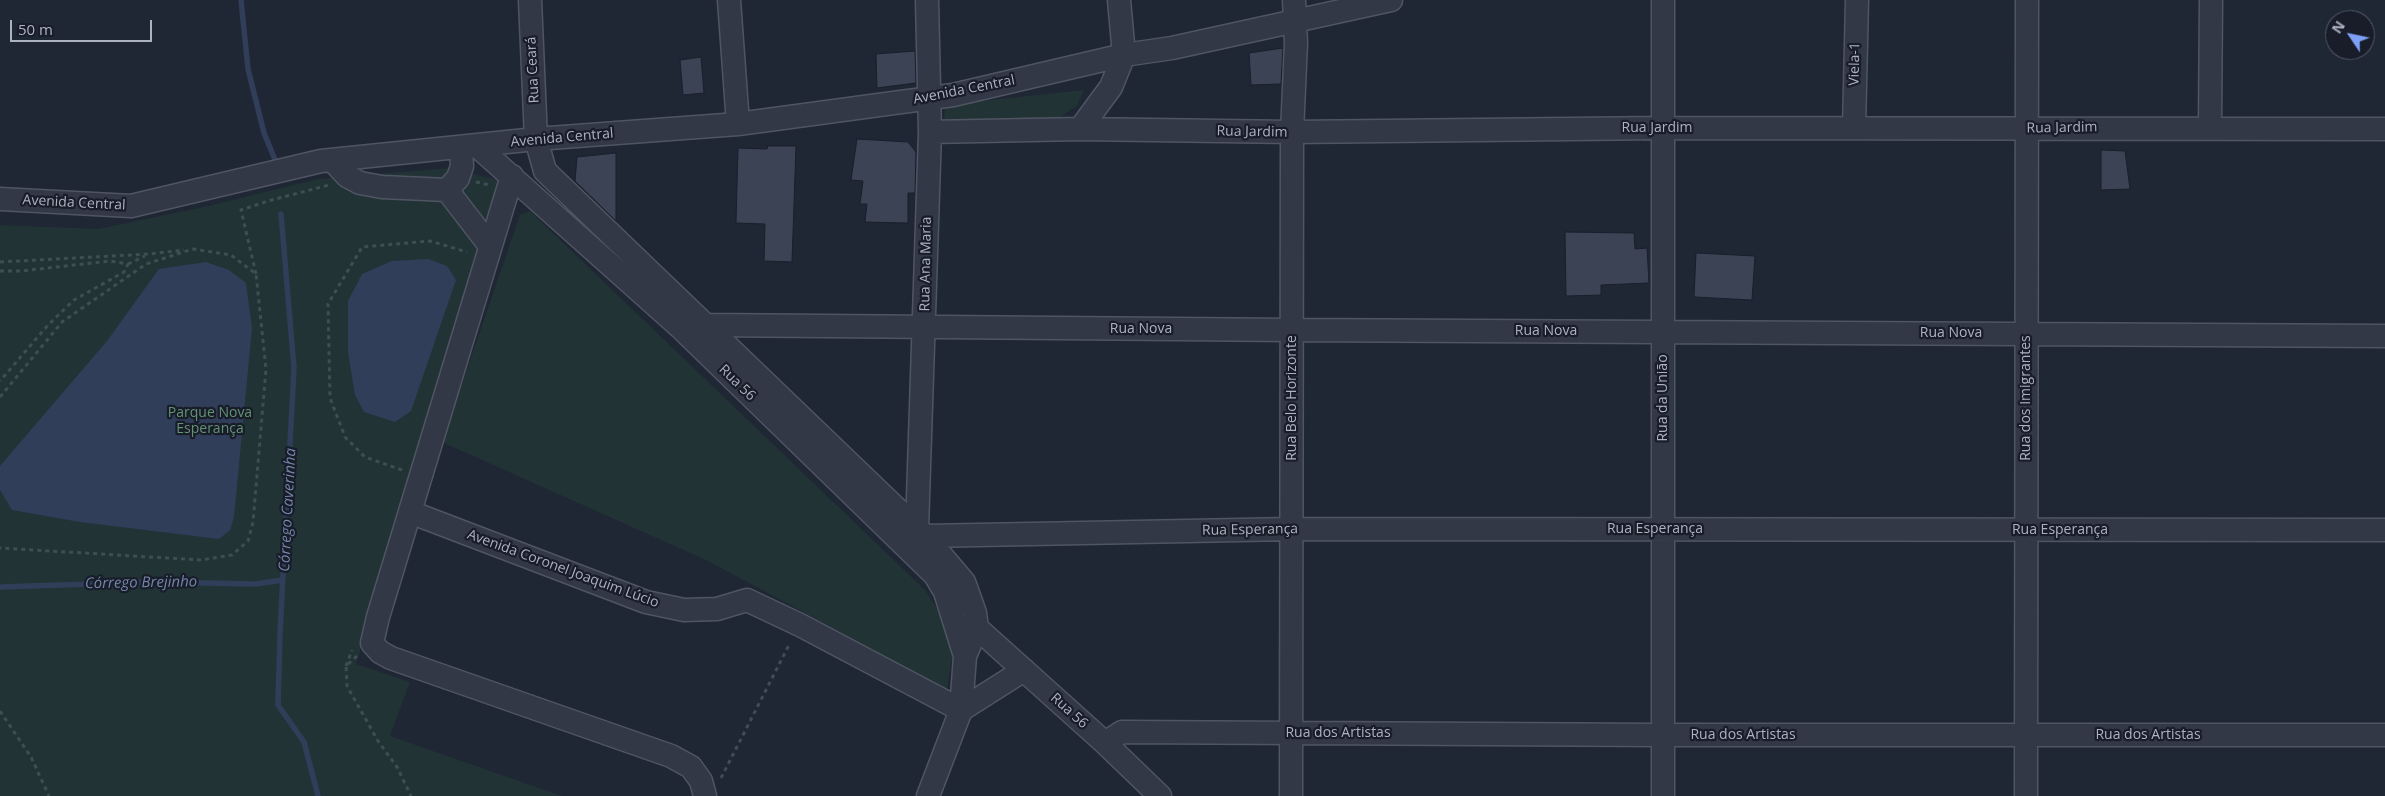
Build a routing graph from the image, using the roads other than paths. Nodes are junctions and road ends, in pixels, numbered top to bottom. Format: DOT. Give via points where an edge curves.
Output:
graph roads {
  1 [pos="530,0"];
  2 [pos="729,0"];
  3 [pos="927,0"];
  4 [pos="1119,0"];
  5 [pos="1391,0"];
  6 [pos="1663,0"];
  7 [pos="1856,0"];
  8 [pos="2027,0"];
  9 [pos="2211,0"];
  10 [pos="1295,10"];
  11 [pos="1124,55"];
  12 [pos="930,98"];
  13 [pos="738,124"];
  14 [pos="1663,128"];
  15 [pos="1854,128"];
  16 [pos="2027,128"];
  17 [pos="2210,128"];
  18 [pos="1080,129"];
  19 [pos="2385,129"];
  20 [pos="930,132"];
  21 [pos="1292,132"];
  22 [pos="536,139"];
  23 [pos="469,146"];
  24 [pos="327,161"];
  25 [pos="512,176"];
  26 [pos="447,190"];
  27 [pos="0,200"];
  28 [pos="489,252"];
  29 [pos="708,325"];
  30 [pos="925,328"];
  31 [pos="1292,330"];
  32 [pos="1663,331"];
  33 [pos="2026,333"];
  34 [pos="2385,336"];
  35 [pos="410,512"];
  36 [pos="1292,529"];
  37 [pos="1663,529"];
  38 [pos="2026,530"];
  39 [pos="2385,530"];
  40 [pos="921,532"];
  41 [pos="966,627"];
  42 [pos="1024,670"];
  43 [pos="961,710"];
  44 [pos="1291,732"];
  45 [pos="1662,735"];
  46 [pos="2026,735"];
  47 [pos="2385,735"];
  48 [pos="1105,743"];
  49 [pos="706,796"];
  50 [pos="928,796"];
  51 [pos="1160,796"];
  52 [pos="1291,796"];
  53 [pos="1663,796"];
  54 [pos="2026,796"];
  1 -- 22 [label="street, Rua Ceará"];
  2 -- 13 [label="street"];
  3 -- 12 [label="street, Rua Ana Maria"];
  4 -- 11 [label="street"];
  5 -- 10 [label="street, Avenida Central"];
  6 -- 14 [label="street, Rua da União"];
  7 -- 15 [label="street, Viela-1"];
  8 -- 16 [label="street, Rua dos Imigrantes"];
  9 -- 17 [label="street"];
  10 -- 11 [label="street, Avenida Central" via="1172,48"];
  10 -- 21 [label="street, Rua Belo Horizonte"];
  11 -- 12 [label="street, Avenida Central"];
  11 -- 18 [label="street" via="1111,87"];
  12 -- 13 [label="street, Avenida Central"];
  12 -- 20 [label="street, Rua Ana Maria"];
  13 -- 22 [label="street, Avenida Central"];
  14 -- 15 [label="street, Rua Jardim"];
  14 -- 21 [label="street, Rua Jardim"];
  14 -- 32 [label="street, Rua da União"];
  15 -- 16 [label="street, Rua Jardim"];
  16 -- 17 [label="street, Rua Jardim"];
  16 -- 33 [label="street, Rua dos Imigrantes"];
  17 -- 19 [label="street, Rua Jardim"];
  18 -- 20 [label="street, Rua Jardim"];
  18 -- 21 [label="street, Rua Jardim"];
  20 -- 30 [label="street, Rua Ana Maria"];
  21 -- 31 [label="street, Rua Belo Horizonte"];
  22 -- 23 [label="street, Avenida Central"];
  22 -- 29 [label="street, Rua 56" via="545,171"];
  23 -- 24 [label="street, Avenida Central"];
  23 -- 25 [label="street, Rua 56"];
  23 -- 26 [label="street" via="458,178"];
  24 -- 26 [label="street" via="360,183"];
  24 -- 27 [label="street, Avenida Central" via="131,206"];
  25 -- 28 [label="street"];
  25 -- 41 [label="street, Rua 56" via="682,329 935,575"];
  26 -- 28 [label="street"];
  28 -- 35 [label="street"];
  29 -- 30 [label="street, Rua Nova"];
  29 -- 40 [label="street, Rua 56"];
  30 -- 31 [label="street, Rua Nova"];
  30 -- 40 [label="street, Rua Ana Maria"];
  31 -- 32 [label="street, Rua Nova"];
  31 -- 36 [label="street, Rua Belo Horizonte"];
  32 -- 33 [label="street, Rua Nova"];
  32 -- 37 [label="street, Rua da União"];
  33 -- 34 [label="street, Rua Nova"];
  33 -- 38 [label="street, Rua dos Imigrantes"];
  35 -- 43 [label="street, Avenida Coronel Joaquim Lúcio" via="646,602 684,610 717,609 746,600"];
  35 -- 49 [label="street" via="372,643 380,652 671,756 691,767"];
  36 -- 37 [label="street, Rua Esperança"];
  36 -- 40 [label="street, Rua Esperança"];
  36 -- 44 [label="street, Rua Belo Horizonte"];
  37 -- 38 [label="street, Rua Esperança"];
  37 -- 45 [label="street, Rua da União"];
  38 -- 39 [label="street, Rua Esperança"];
  38 -- 46 [label="street, Rua dos Imigrantes"];
  40 -- 41 [label="street, Rua 56" via="964,582 975,614"];
  41 -- 42 [label="street, Rua 56"];
  41 -- 43 [label="street"];
  42 -- 43 [label="street"];
  42 -- 48 [label="street, Rua 56"];
  43 -- 50 [label="street"];
  44 -- 45 [label="street, Rua dos Artistas"];
  44 -- 48 [label="street, Rua dos Artistas" via="1122,732"];
  44 -- 52 [label="street, Rua Belo Horizonte"];
  45 -- 46 [label="street, Rua dos Artistas"];
  45 -- 53 [label="street, Rua da União"];
  46 -- 47 [label="street, Rua dos Artistas"];
  46 -- 54 [label="street, Rua dos Imigrantes"];
  48 -- 51 [label="street, Rua 56"];
}
